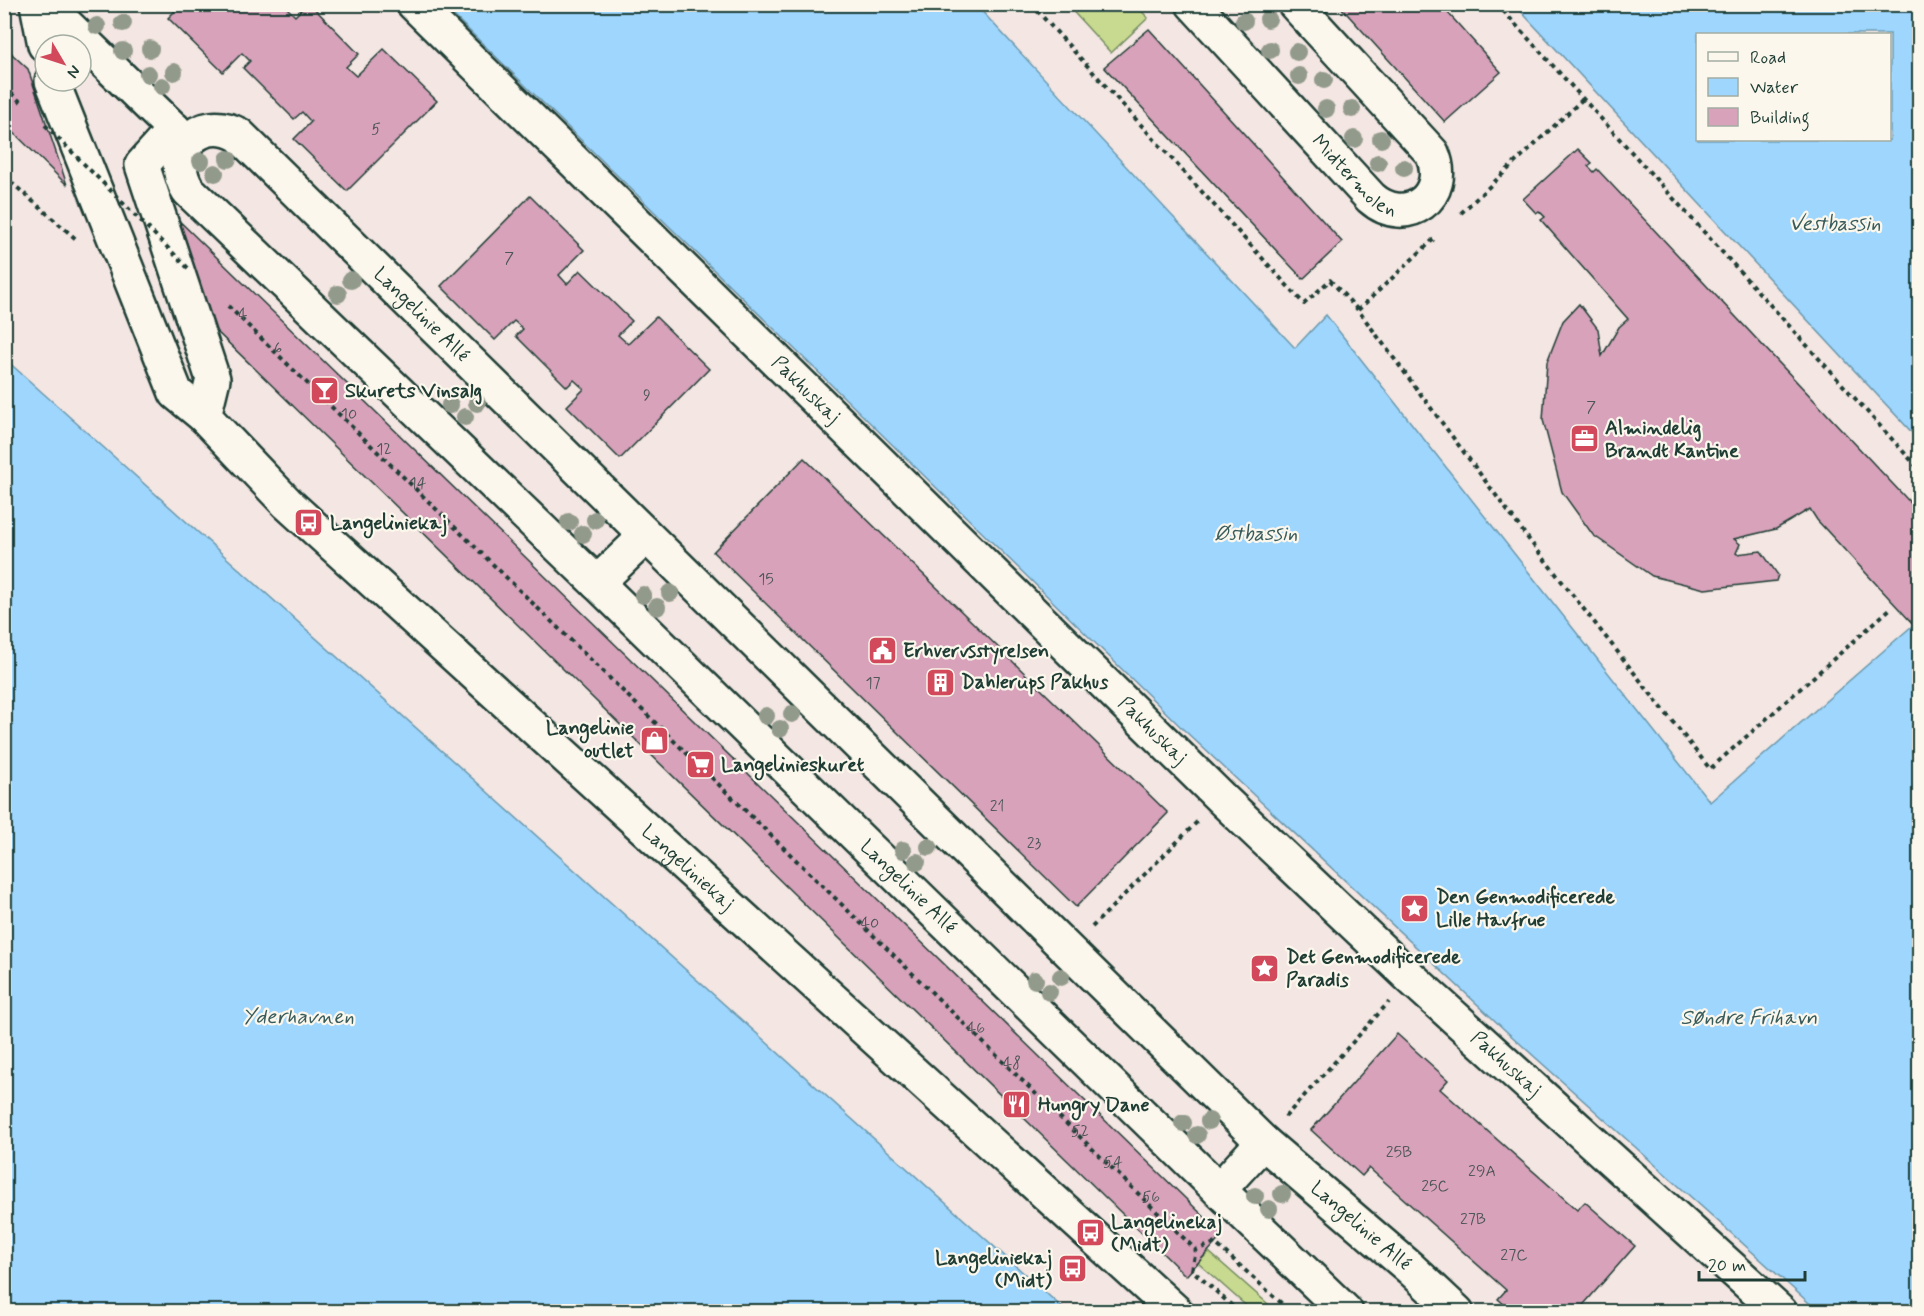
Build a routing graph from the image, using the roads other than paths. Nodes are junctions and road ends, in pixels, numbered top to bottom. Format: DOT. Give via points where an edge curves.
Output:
graph roads {
  1 [pos="37,4"];
  2 [pos="45,4"];
  3 [pos="414,4"];
  4 [pos="1193,4"];
  5 [pos="1295,4"];
  6 [pos="43,33"];
  7 [pos="57,93"];
  8 [pos="181,136"];
  9 [pos="204,416"];
  10 [pos="646,536"];
  11 [pos="597,583"];
  12 [pos="1263,1142"];
  13 [pos="1219,1190"];
  14 [pos="1176,1311"];
  15 [pos="1346,1311"];
  16 [pos="1457,1311"];
  17 [pos="1780,1311"];
  1 -- 6 [label="street"];
  2 -- 8 [label="street"];
  3 -- 17 [label="street, Pakhuskaj" via="1221,798 1410,978"];
  4 -- 5 [label="street, Midtermolen" via="1371,198 1389,209 1417,207 1436,184 1438,172 1432,153"];
  7 -- 9 [label="street, Langeliniekaj" via="176,393"];
  8 -- 9 [label="street" via="142,165 213,379"];
  8 -- 10 [label="street, Langelinie Allé" via="219,128 239,135"];
  8 -- 11 [label="street, Langelinie Allé" via="180,173 188,190"];
  9 -- 14 [label="street, Langeliniekaj" via="287,503"];
  10 -- 11 [label="street"];
  10 -- 12 [label="street, Langelinie Allé"];
  11 -- 13 [label="street, Langelinie Allé"];
  12 -- 13 [label="street"];
  12 -- 16 [label="street, Langelinie Allé"];
  13 -- 15 [label="street, Langelinie Allé"];
}
